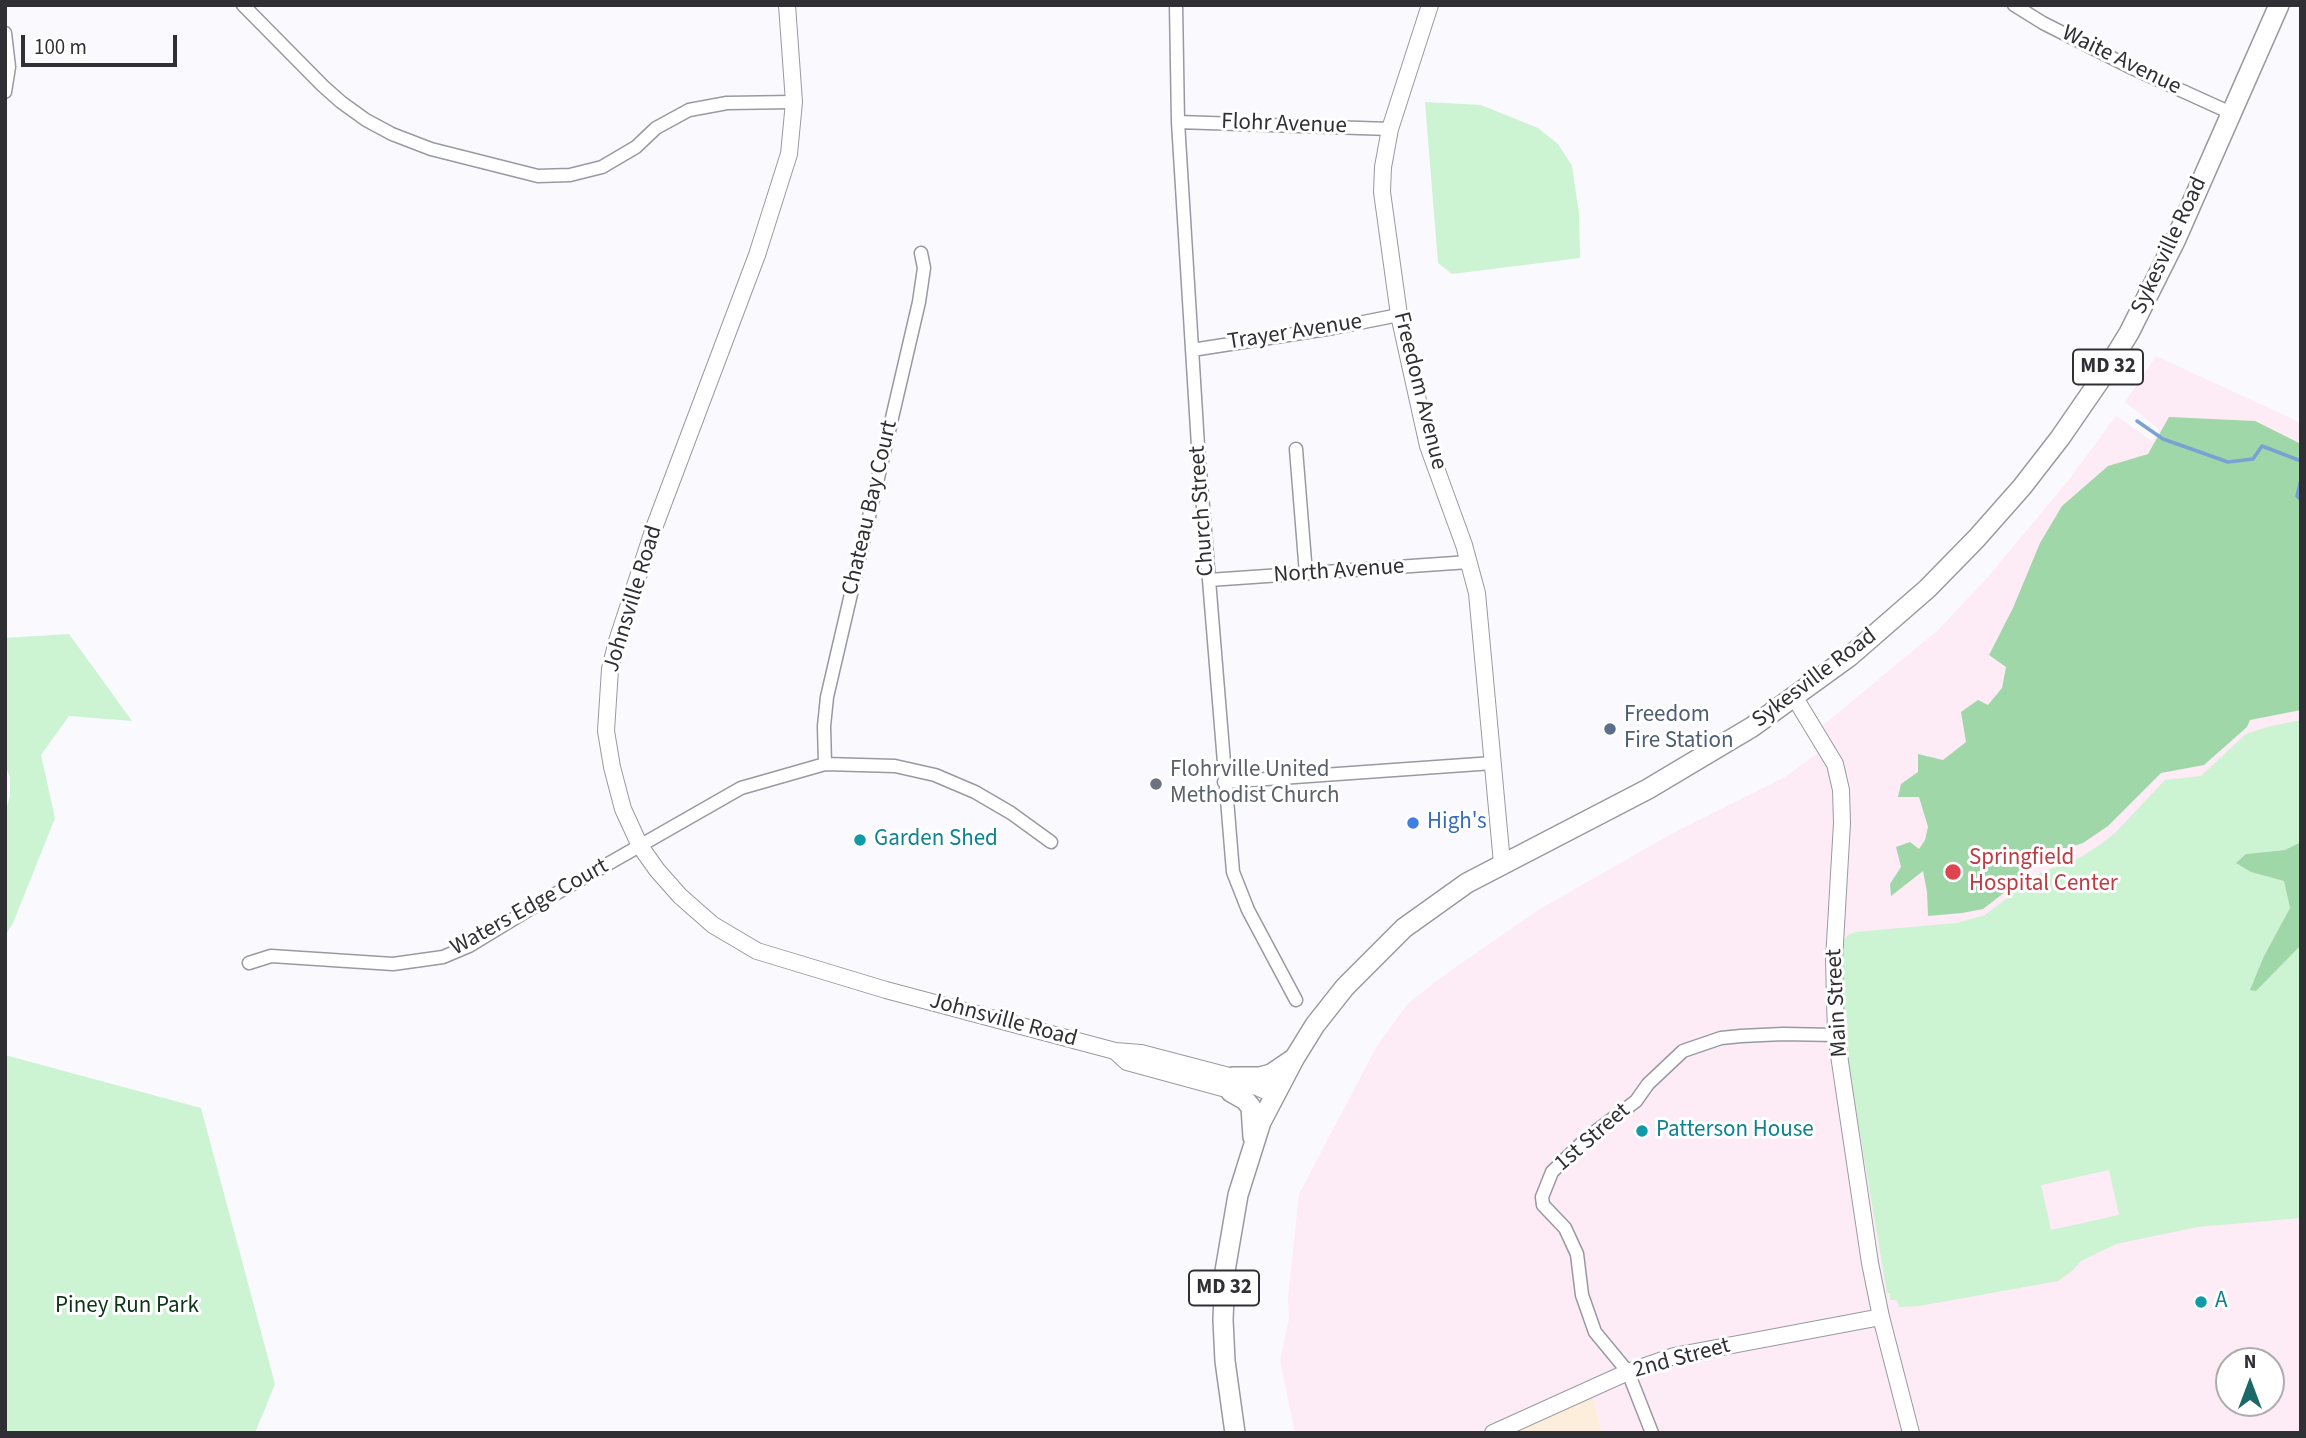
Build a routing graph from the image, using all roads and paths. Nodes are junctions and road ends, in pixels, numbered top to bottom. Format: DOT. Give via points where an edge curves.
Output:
graph roads {
  1 [pos="243,5"];
  2 [pos="787,5"];
  3 [pos="1176,5"];
  4 [pos="1430,5"];
  5 [pos="2014,5"];
  6 [pos="2279,5"];
  7 [pos="5,33"];
  8 [pos="5,92"];
  9 [pos="794,102"];
  10 [pos="2231,113"];
  11 [pos="1178,122"];
  12 [pos="1390,129"];
  13 [pos="921,253"];
  14 [pos="1399,315"];
  15 [pos="1192,350"];
  16 [pos="1296,449"];
  17 [pos="1469,562"];
  18 [pos="1306,575"];
  19 [pos="1209,580"];
  20 [pos="1795,698"];
  21 [pos="1493,763"];
  22 [pos="825,764"];
  23 [pos="1224,782"];
  24 [pos="1051,842"];
  25 [pos="640,846"];
  26 [pos="1502,863"];
  27 [pos="249,963"];
  28 [pos="1296,1000"];
  29 [pos="1836,1035"];
  30 [pos="1294,1059"];
  31 [pos="1232,1084"];
  32 [pos="1275,1095"];
  33 [pos="1252,1146"];
  34 [pos="1881,1317"];
  35 [pos="1629,1373"];
  36 [pos="1235,1433"];
  37 [pos="1493,1433"];
  38 [pos="1652,1433"];
  39 [pos="1911,1433"];
  1 -- 9 [label="street" via="323,86 366,120 431,149 538,176 602,167 689,110 727,103"];
  2 -- 9 [label="street, Johnsville Road"];
  3 -- 11 [label="street, Church Street"];
  4 -- 12 [label="street, Freedom Avenue"];
  5 -- 10 [label="street, Waite Avenue" via="2132,68"];
  6 -- 10 [label="main road, Sykesville Road / MD 32"];
  7 -- 8 [label="street" via="9,67"];
  9 -- 25 [label="street, Johnsville Road" via="789,154 778,191 654,528 610,670 606,731 612,767 623,809"];
  10 -- 20 [label="main road, Sykesville Road / MD 32" via="2146,300 2054,447 1944,573"];
  11 -- 12 [label="street, Flohr Avenue"];
  11 -- 15 [label="street, Church Street"];
  12 -- 14 [label="street, Freedom Avenue" via="1382,192"];
  13 -- 22 [label="street, Chateau Bay Court" via="924,268 919,302 827,697"];
  14 -- 15 [label="street, Trayer Avenue"];
  14 -- 17 [label="street, Freedom Avenue" via="1428,446"];
  15 -- 19 [label="street, Church Street"];
  16 -- 18 [label="street"];
  17 -- 18 [label="street, North Avenue"];
  17 -- 21 [label="street, Freedom Avenue" via="1477,593"];
  18 -- 19 [label="street, North Avenue"];
  19 -- 23 [label="street, Church Street"];
  20 -- 26 [label="main road, Sykesville Road / MD 32" via="1671,776"];
  20 -- 29 [label="street, Main Street" via="1835,764 1842,790 1834,960"];
  21 -- 23 [label="street"];
  21 -- 26 [label="street, Freedom Avenue"];
  22 -- 24 [label="street, Waters Edge Court" via="895,766 935,775 975,792"];
  22 -- 25 [label="street, Waters Edge Court" via="741,788"];
  23 -- 28 [label="street, Church Street" via="1236,884"];
  25 -- 27 [label="street, Waters Edge Court" via="443,957 393,964 271,956"];
  25 -- 31 [label="street, Johnsville Road" via="699,914 757,951 1115,1051 1141,1053"];
  26 -- 30 [label="main road, Sykesville Road / MD 32" via="1404,928 1373,957 1338,996"];
  29 -- 34 [label="street, Main Street"];
  29 -- 35 [label="street, 1st Street" via="1721,1038 1683,1051 1648,1083 1636,1101 1552,1172 1543,1205 1564,1228 1577,1254 1582,1295 1595,1332"];
  30 -- 31 [label="main road" via="1271,1074"];
  30 -- 32 [label="main road, Sykesville Road / MD 32"];
  31 -- 32 [label="street, Johnsville Road"];
  31 -- 33 [label="main road" via="1251,1107"];
  32 -- 33 [label="main road, Sykesville Road / MD 32"];
  33 -- 36 [label="main road, Sykesville Road / MD 32" via="1225,1271 1225,1361"];
  34 -- 35 [label="street, 2nd Street" via="1713,1347"];
  34 -- 39 [label="street, Main Street"];
  35 -- 37 [label="street, 2nd Street"];
  35 -- 38 [label="street"];
}
